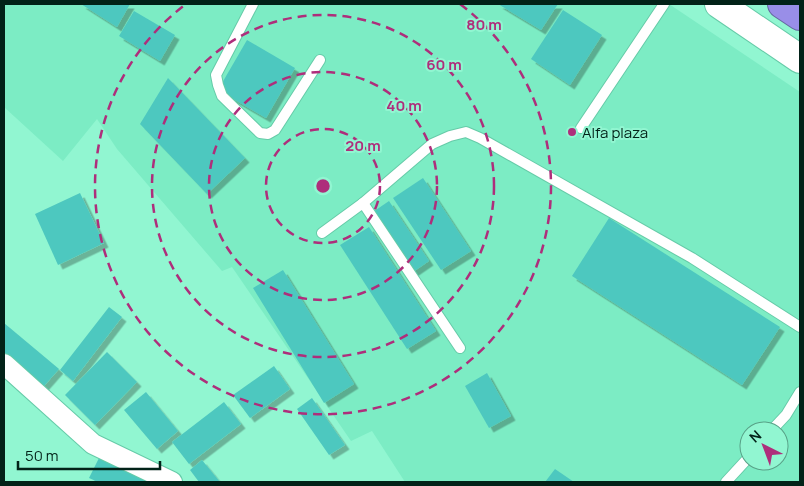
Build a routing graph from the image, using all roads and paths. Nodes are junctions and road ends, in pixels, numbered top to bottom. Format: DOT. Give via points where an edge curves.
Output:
graph roads {
  1 [pos="253,4"];
  2 [pos="664,4"];
  3 [pos="720,4"];
  4 [pos="782,4"];
  5 [pos="800,16"];
  6 [pos="800,58"];
  7 [pos="320,60"];
  8 [pos="581,128"];
  9 [pos="363,203"];
  10 [pos="322,234"];
  11 [pos="800,327"];
  12 [pos="460,348"];
  13 [pos="4,364"];
  14 [pos="800,392"];
  15 [pos="780,421"];
  16 [pos="739,468"];
  17 [pos="172,482"];
  18 [pos="726,482"];
  1 -- 7 [label="lane" via="216,75 222,96 260,133 268,134 275,130"];
  2 -- 8 [label="lane"];
  3 -- 6 [label="street"];
  4 -- 5 [label="highway"];
  9 -- 10 [label="lane"];
  9 -- 11 [label="lane" via="432,144 466,132 684,253"];
  9 -- 12 [label="lane"];
  13 -- 17 [label="street" via="94,444"];
  14 -- 15 [label="lane"];
  16 -- 18 [label="lane"];
}
